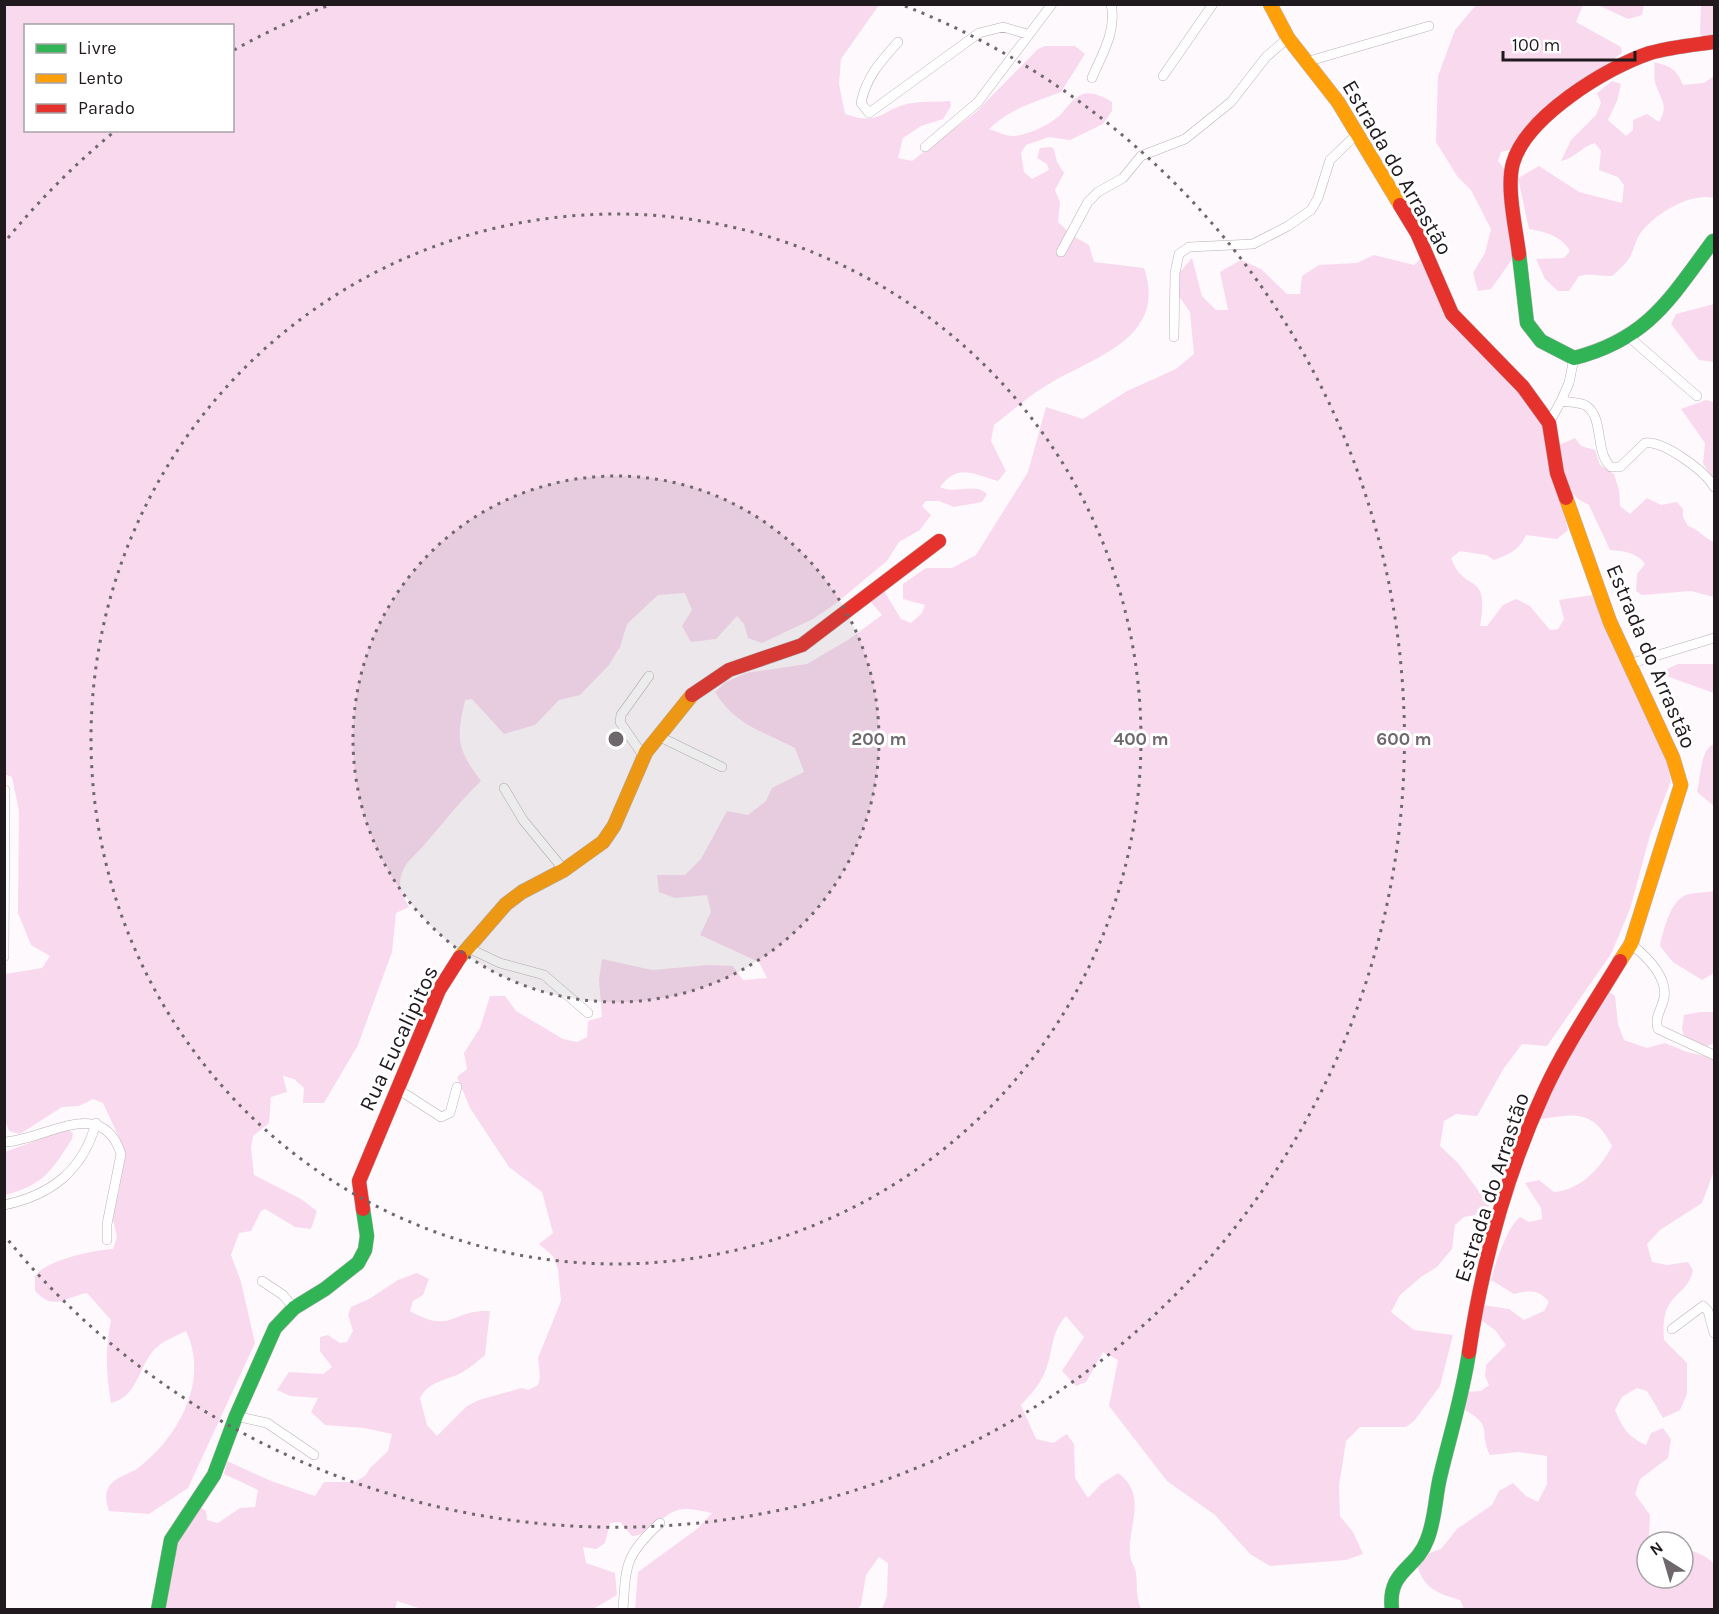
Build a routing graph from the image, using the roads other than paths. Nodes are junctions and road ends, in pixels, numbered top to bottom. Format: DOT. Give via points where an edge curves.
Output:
graph roads {
  1 [pos="1052,4"];
  2 [pos="1111,4"];
  3 [pos="1214,4"];
  4 [pos="1270,4"];
  5 [pos="1429,26"];
  6 [pos="1027,34"];
  7 [pos="1288,38"];
  8 [pos="898,42"];
  9 [pos="1714,42"];
  10 [pos="1306,62"];
  11 [pos="1163,76"];
  12 [pos="1092,78"];
  13 [pos="1357,134"];
  14 [pos="925,147"];
  15 [pos="1713,241"];
  16 [pos="1061,252"];
  17 [pos="1174,337"];
  18 [pos="1629,337"];
  19 [pos="1574,358"];
  20 [pos="1697,396"];
  21 [pos="1561,401"];
  22 [pos="1549,423"];
  23 [pos="1714,487"];
  24 [pos="939,542"];
  25 [pos="1714,638"];
  26 [pos="1629,664"];
  27 [pos="650,676"];
  28 [pos="657,736"];
  29 [pos="644,757"];
  30 [pos="723,767"];
  31 [pos="504,788"];
  32 [pos="5,790"];
  33 [pos="564,870"];
  34 [pos="1631,944"];
  35 [pos="466,947"];
  36 [pos="4,957"];
  37 [pos="588,1013"];
  38 [pos="1714,1055"];
  39 [pos="457,1087"];
  40 [pos="396,1088"];
  41 [pos="96,1123"];
  42 [pos="4,1142"];
  43 [pos="4,1205"];
  44 [pos="107,1240"];
  45 [pos="262,1281"];
  46 [pos="294,1308"];
  47 [pos="1672,1329"];
  48 [pos="1714,1333"];
  49 [pos="236,1416"];
  50 [pos="314,1455"];
  51 [pos="660,1523"];
  52 [pos="158,1610"];
  53 [pos="623,1610"];
  54 [pos="1392,1610"];
  1 -- 6 [label="street"];
  2 -- 12 [label="street" via="1114,18 1110,34"];
  3 -- 11 [label="street"];
  4 -- 7 [label="street, Estrada do Arrastão"];
  5 -- 10 [label="street"];
  6 -- 8 [label="street" via="1003,27 979,33 869,112 861,103 863,94 874,68"];
  6 -- 14 [label="street" via="978,102"];
  7 -- 10 [label="street, Estrada do Arrastão"];
  7 -- 16 [label="street" via="1266,57 1231,102 1185,139 1141,156 1123,178 1098,192 1088,202"];
  9 -- 19 [label="street" via="1643,56 1597,78 1544,120 1523,143 1513,162 1511,180 1527,322 1540,341"];
  10 -- 13 [label="street, Estrada do Arrastão" via="1332,93"];
  13 -- 17 [label="street" via="1330,160 1311,210 1288,226 1253,244 1189,247 1179,254"];
  13 -- 22 [label="street, Estrada do Arrastão" via="1417,233 1452,314 1523,387"];
  15 -- 18 [label="street" via="1658,313"];
  18 -- 19 [label="street"];
  18 -- 20 [label="street"];
  19 -- 21 [label="street"];
  21 -- 22 [label="street"];
  21 -- 23 [label="street" via="1583,404 1591,412 1604,458 1611,467 1620,467 1645,443 1656,443 1700,469"];
  22 -- 26 [label="street, Estrada do Arrastão" via="1557,473"];
  24 -- 28 [label="street, Rua Eucalipitos" via="802,645 729,670 693,694"];
  25 -- 26 [label="street"];
  26 -- 34 [label="street, Estrada do Arrastão" via="1673,758 1681,785"];
  27 -- 29 [label="street" via="620,722"];
  28 -- 29 [label="street, Rua Eucalipitos"];
  28 -- 30 [label="street"];
  29 -- 33 [label="street, Rua Eucalipitos" via="603,842"];
  31 -- 33 [label="street"];
  32 -- 36 [label="street"];
  33 -- 35 [label="street, Rua Eucalipitos" via="506,904"];
  34 -- 38 [label="street" via="1644,955 1663,983 1665,997 1656,1020 1658,1029"];
  34 -- 54 [label="street, Estrada do Arrastão" via="1572,1039 1527,1131 1476,1305 1434,1522 1426,1544 1392,1586"];
  35 -- 37 [label="street" via="500,963 544,975"];
  35 -- 40 [label="street, Rua Eucalipitos" via="439,990"];
  39 -- 40 [label="street" via="450,1113 441,1117"];
  40 -- 46 [label="street, Rua Eucalipitos" via="359,1181 367,1236 365,1250 358,1263"];
  41 -- 42 [label="street" via="67,1125 17,1142"];
  41 -- 43 [label="street" via="89,1147 76,1168 23,1201"];
  41 -- 44 [label="street" via="117,1143 121,1154"];
  45 -- 46 [label="street"];
  46 -- 49 [label="street, Rua Eucalipitos" via="275,1328"];
  47 -- 48 [label="street" via="1703,1306"];
  49 -- 50 [label="street" via="267,1423"];
  49 -- 52 [label="street, Rua Eucalipitos" via="214,1475 171,1540"];
  51 -- 53 [label="street" via="630,1556"];
}
